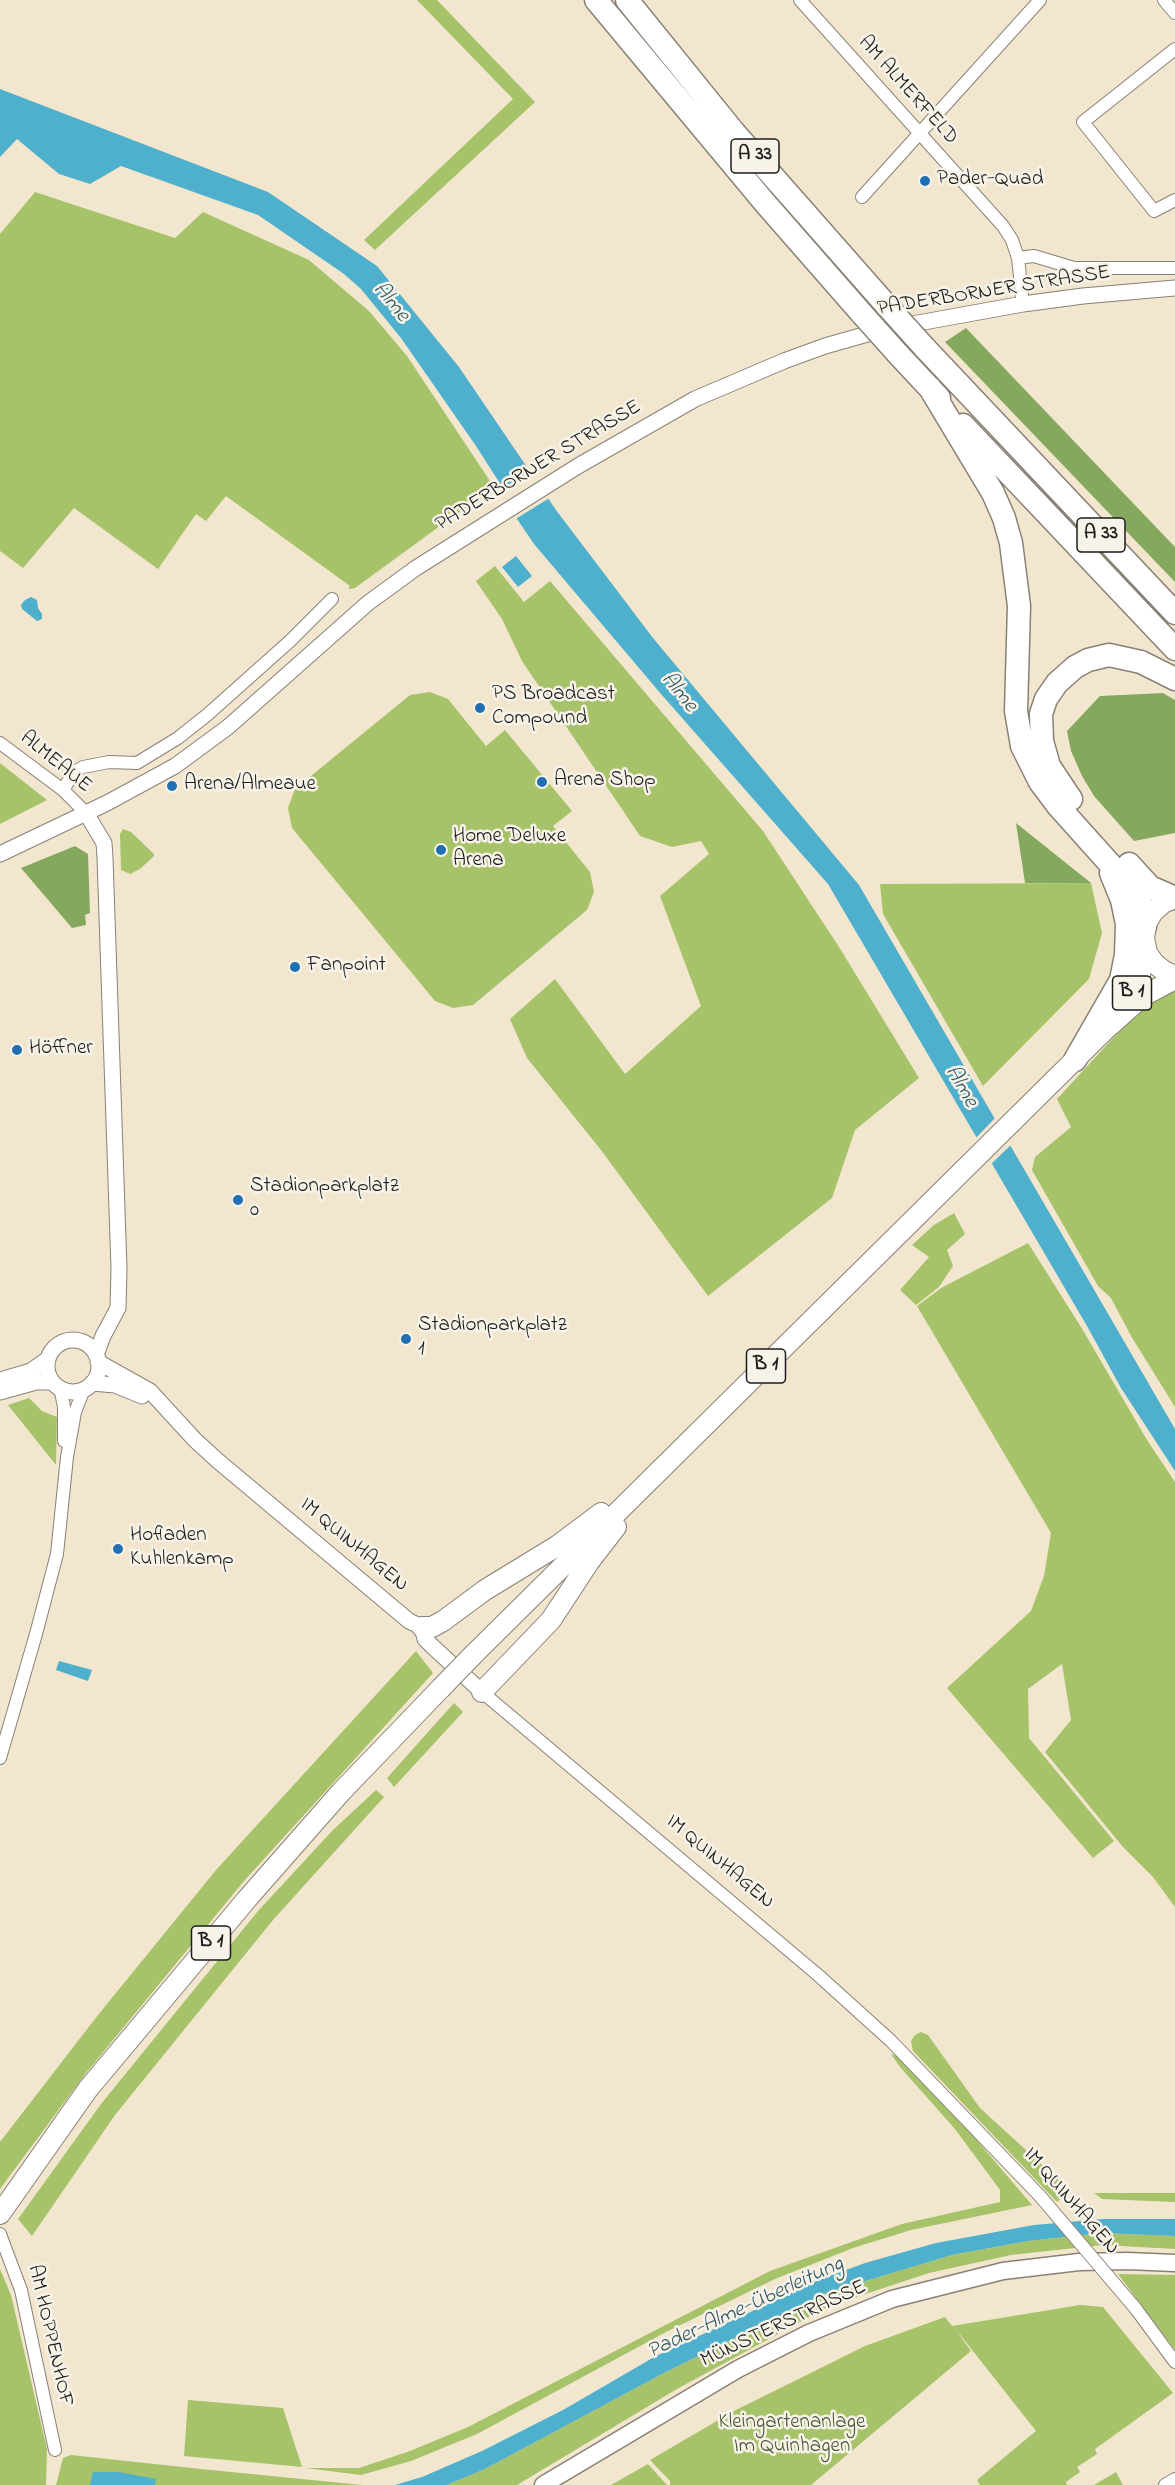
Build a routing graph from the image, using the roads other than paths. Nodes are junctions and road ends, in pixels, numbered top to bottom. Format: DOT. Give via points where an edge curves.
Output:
graph roads {
  1 [pos="596,0"];
  2 [pos="627,0"];
  3 [pos="800,0"];
  4 [pos="1040,0"];
  5 [pos="1164,0"];
  6 [pos="1175,13"];
  7 [pos="1175,49"];
  8 [pos="919,134"];
  9 [pos="862,197"];
  10 [pos="1175,200"];
  11 [pos="1018,258"];
  12 [pos="1175,268"];
  13 [pos="1175,288"];
  14 [pos="1023,304"];
  15 [pos="930,388"];
  16 [pos="332,599"];
  17 [pos="1175,613"];
  18 [pos="1175,649"];
  19 [pos="1175,679"];
  20 [pos="0,743"];
  21 [pos="63,790"];
  22 [pos="86,813"];
  23 [pos="0,854"];
  24 [pos="1102,856"];
  25 [pos="1175,898"];
  26 [pos="1145,927"];
  27 [pos="1146,950"];
  28 [pos="1175,977"];
  29 [pos="1106,1029"];
  30 [pos="1075,1060"];
  31 [pos="118,1292"];
  32 [pos="81,1341"];
  33 [pos="97,1358"];
  34 [pos="48,1359"];
  35 [pos="0,1380"];
  36 [pos="57,1385"];
  37 [pos="88,1386"];
  38 [pos="0,1392"];
  39 [pos="195,1440"];
  40 [pos="67,1457"];
  41 [pos="659,1470"];
  42 [pos="422,1628"];
  43 [pos="482,1692"];
  44 [pos="0,1758"];
  45 [pos="0,2214"];
  46 [pos="0,2234"];
  47 [pos="1175,2263"];
  48 [pos="1175,2362"];
  49 [pos="55,2450"];
  50 [pos="1175,2479"];
  51 [pos="543,2485"];
  52 [pos="1165,2485"];
  1 -- 15 [label="highway, A 33, bridge" via="757,194"];
  2 -- 17 [label="highway, A 33, bridge" via="733,131 888,307"];
  3 -- 8 [label="street, AM ALMERFELD"];
  4 -- 8 [label="street"];
  5 -- 6 [label="street"];
  7 -- 10 [label="street" via="1083,122 1154,211"];
  8 -- 9 [label="street"];
  8 -- 11 [label="street, AM ALMERFELD" via="995,215 1012,240"];
  11 -- 12 [label="street, PADERBORNER STRASSE" via="1034,256 1074,268"];
  11 -- 14 [label="street, AM ALMERFELD"];
  13 -- 14 [label="street, PADERBORNER STRASSE"];
  14 -- 22 [label="street, PADERBORNER STRASSE" via="885,329 815,349 695,399 474,530 369,603 197,751 151,781"];
  15 -- 18 [label="highway, A 33"];
  15 -- 24 [label="highway" via="993,493 1011,543 1019,606 1016,711 1022,746 1046,790"];
  16 -- 21 [label="street" via="274,656 178,738 137,763 83,766 74,772"];
  19 -- 25 [label="highway" via="1130,658 1109,655 1089,660 1065,675 1051,691 1043,707 1041,741 1065,791 1146,882"];
  20 -- 21 [label="street, ALMEAUE"];
  21 -- 22 [label="street, ALMEAUE"];
  22 -- 23 [label="street, PADERBORNER STRASSE"];
  22 -- 31 [label="street" via="104,843"];
  24 -- 26 [label="highway" via="1136,893"];
  24 -- 30 [label="highway" via="1122,900 1127,924 1126,955 1120,980"];
  25 -- 26 [label="main road" via="1157,907"];
  26 -- 27 [label="main road, B 1"];
  27 -- 28 [label="main road, B 1" via="1156,966"];
  27 -- 29 [label="main road, B 1" via="1138,982"];
  28 -- 29 [label="main road, B 1" via="1148,992"];
  29 -- 30 [label="main road, B 1"];
  30 -- 41 [label="main road, B 1"];
  31 -- 32 [label="street" via="97,1327"];
  31 -- 33 [label="street" via="118,1308"];
  32 -- 33 [label="street"];
  32 -- 34 [label="street" via="62,1342"];
  33 -- 37 [label="street" via="98,1373"];
  33 -- 39 [label="street, IM QUINHAGEN" via="150,1391"];
  34 -- 35 [label="street" via="31,1371"];
  34 -- 36 [label="street" via="48,1372"];
  36 -- 37 [label="street" via="74,1391"];
  36 -- 38 [label="street" via="36,1382"];
  36 -- 40 [label="street" via="64,1407"];
  37 -- 39 [label="street, IM QUINHAGEN" via="109,1383 137,1393"];
  37 -- 40 [label="street" via="75,1412"];
  39 -- 42 [label="street, IM QUINHAGEN"];
  40 -- 44 [label="street" via="57,1554"];
  41 -- 42 [label="main road" via="557,1546 439,1624"];
  41 -- 43 [label="main road, B 1" via="589,1562 551,1620"];
  41 -- 45 [label="main road, B 1, bridge" via="341,1792 88,2089"];
  42 -- 43 [label="street, IM QUINHAGEN" via="425,1639 438,1653"];
  43 -- 48 [label="street, IM QUINHAGEN, bridge" via="891,2041 1040,2196 1136,2309"];
  46 -- 49 [label="street, AM HOPPENHOF" via="21,2290"];
  47 -- 51 [label="main road, MÜNSTERSTRASSE" via="1079,2262 1014,2270 892,2299 809,2333 738,2369"];
  50 -- 52 [label="street"];
}
